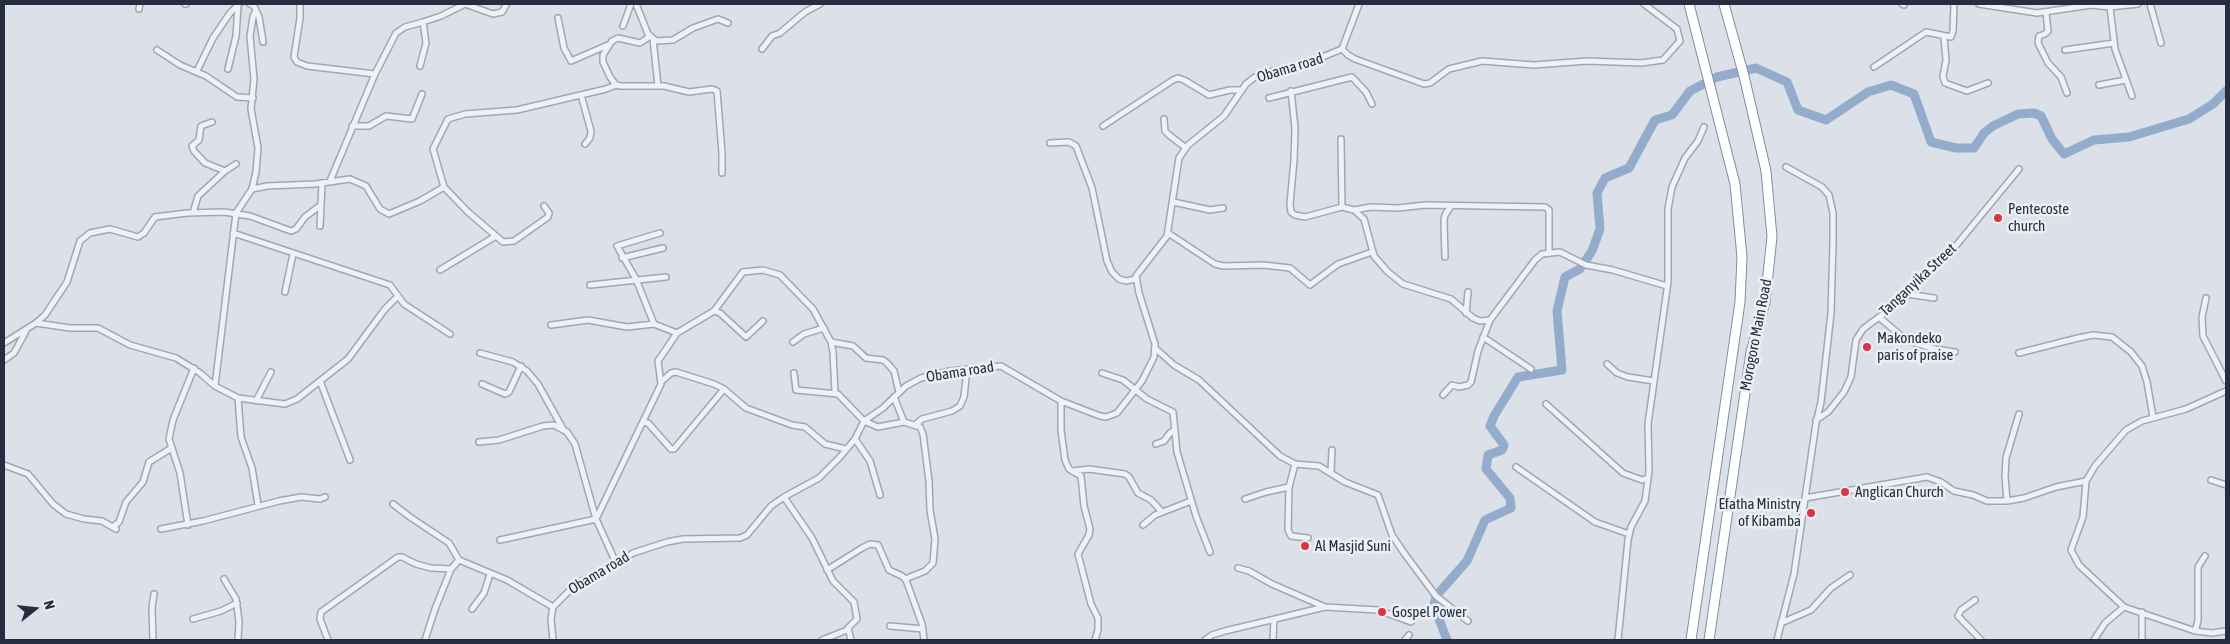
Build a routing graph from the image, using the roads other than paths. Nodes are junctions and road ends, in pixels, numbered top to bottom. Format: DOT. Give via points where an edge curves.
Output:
graph roads {
  1 [pos="239,4"];
  2 [pos="250,4"];
  3 [pos="300,4"];
  4 [pos="465,4"];
  5 [pos="630,4"];
  6 [pos="636,4"];
  7 [pos="820,4"];
  8 [pos="1359,4"];
  9 [pos="1644,4"];
  10 [pos="1689,4"];
  11 [pos="1724,4"];
  12 [pos="1954,4"];
  13 [pos="1979,4"];
  14 [pos="2132,4"];
  15 [pos="2138,4"];
  16 [pos="2150,4"];
  17 [pos="506,5"];
  18 [pos="2001,5"];
  19 [pos="2110,7"];
  20 [pos="256,10"];
  21 [pos="2046,12"];
  22 [pos="558,18"];
  23 [pos="423,22"];
  24 [pos="728,23"];
  25 [pos="622,26"];
  26 [pos="1944,37"];
  27 [pos="651,38"];
  28 [pos="263,42"];
  29 [pos="2114,42"];
  30 [pos="2161,43"];
  31 [pos="609,45"];
  32 [pos="762,49"];
  33 [pos="1342,49"];
  34 [pos="157,50"];
  35 [pos="2066,50"];
  36 [pos="420,66"];
  37 [pos="1874,68"];
  38 [pos="228,69"];
  39 [pos="197,71"];
  40 [pos="375,74"];
  41 [pos="2126,80"];
  42 [pos="1988,83"];
  43 [pos="616,85"];
  44 [pos="2099,85"];
  45 [pos="658,86"];
  46 [pos="1242,90"];
  47 [pos="1291,91"];
  48 [pos="2067,93"];
  49 [pos="422,94"];
  50 [pos="581,95"];
  51 [pos="2132,96"];
  52 [pos="253,98"];
  53 [pos="1269,98"];
  54 [pos="1372,104"];
  55 [pos="1164,119"];
  56 [pos="212,122"];
  57 [pos="352,126"];
  58 [pos="1103,126"];
  59 [pos="1704,127"];
  60 [pos="1341,138"];
  61 [pos="1050,143"];
  62 [pos="585,144"];
  63 [pos="1186,148"];
  64 [pos="236,164"];
  65 [pos="1786,167"];
  66 [pos="2019,170"];
  67 [pos="224,171"];
  68 [pos="722,174"];
  69 [pos="330,181"];
  70 [pos="322,183"];
  71 [pos="444,188"];
  72 [pos="252,189"];
  73 [pos="1173,202"];
  74 [pos="320,205"];
  75 [pos="544,206"];
  76 [pos="1342,206"];
  77 [pos="1451,206"];
  78 [pos="1223,208"];
  79 [pos="1354,210"];
  80 [pos="236,212"];
  81 [pos="193,213"];
  82 [pos="320,226"];
  83 [pos="233,233"];
  84 [pos="660,233"];
  85 [pos="1168,233"];
  86 [pos="496,236"];
  87 [pos="663,248"];
  88 [pos="1372,252"];
  89 [pos="1549,252"];
  90 [pos="293,254"];
  91 [pos="1445,257"];
  92 [pos="622,258"];
  93 [pos="440,270"];
  94 [pos="666,277"];
  95 [pos="636,279"];
  96 [pos="1136,279"];
  97 [pos="590,285"];
  98 [pos="1667,286"];
  99 [pos="285,292"];
  100 [pos="1468,292"];
  101 [pos="1908,294"];
  102 [pos="397,297"];
  103 [pos="1934,298"];
  104 [pos="2206,298"];
  105 [pos="714,311"];
  106 [pos="1466,313"];
  107 [pos="1880,318"];
  108 [pos="1490,320"];
  109 [pos="763,322"];
  110 [pos="36,323"];
  111 [pos="654,324"];
  112 [pos="551,325"];
  113 [pos="824,328"];
  114 [pos="26,330"];
  115 [pos="678,333"];
  116 [pos="450,334"];
  117 [pos="1483,337"];
  118 [pos="793,342"];
  119 [pos="831,342"];
  120 [pos="4,343"];
  121 [pos="1155,348"];
  122 [pos="1955,352"];
  123 [pos="480,353"];
  124 [pos="2019,353"];
  125 [pos="4,360"];
  126 [pos="1607,364"];
  127 [pos="520,366"];
  128 [pos="194,368"];
  129 [pos="967,369"];
  130 [pos="1531,369"];
  131 [pos="271,372"];
  132 [pos="1102,372"];
  133 [pos="794,373"];
  134 [pos="320,381"];
  135 [pos="662,381"];
  136 [pos="1654,381"];
  137 [pos="2226,381"];
  138 [pos="482,384"];
  139 [pos="215,386"];
  140 [pos="724,389"];
  141 [pos="1135,390"];
  142 [pos="2226,391"];
  143 [pos="899,392"];
  144 [pos="835,393"];
  145 [pos="1443,395"];
  146 [pos="894,397"];
  147 [pos="238,398"];
  148 [pos="256,401"];
  149 [pos="1061,401"];
  150 [pos="1546,404"];
  151 [pos="2019,414"];
  152 [pos="2153,418"];
  153 [pos="1816,420"];
  154 [pos="864,421"];
  155 [pos="643,422"];
  156 [pos="904,422"];
  157 [pos="915,425"];
  158 [pos="563,429"];
  159 [pos="1175,430"];
  160 [pos="855,439"];
  161 [pos="479,442"];
  162 [pos="1156,444"];
  163 [pos="170,449"];
  164 [pos="846,449"];
  165 [pos="1332,450"];
  166 [pos="350,460"];
  167 [pos="1295,464"];
  168 [pos="4,465"];
  169 [pos="1516,467"];
  170 [pos="1073,471"];
  171 [pos="1331,472"];
  172 [pos="1648,478"];
  173 [pos="2086,480"];
  174 [pos="2212,480"];
  175 [pos="2226,485"];
  176 [pos="1289,487"];
  177 [pos="880,495"];
  178 [pos="325,497"];
  179 [pos="784,497"];
  180 [pos="1805,498"];
  181 [pos="1245,499"];
  182 [pos="1191,500"];
  183 [pos="2007,500"];
  184 [pos="393,504"];
  185 [pos="258,505"];
  186 [pos="1162,512"];
  187 [pos="596,519"];
  188 [pos="188,524"];
  189 [pos="1143,525"];
  190 [pos="161,529"];
  191 [pos="1629,534"];
  192 [pos="1308,538"];
  193 [pos="500,540"];
  194 [pos="1210,552"];
  195 [pos="2205,556"];
  196 [pos="459,560"];
  197 [pos="616,564"];
  198 [pos="1238,568"];
  199 [pos="451,569"];
  200 [pos="827,570"];
  201 [pos="490,574"];
  202 [pos="1850,575"];
  203 [pos="905,578"];
  204 [pos="224,579"];
  205 [pos="154,594"];
  206 [pos="1975,600"];
  207 [pos="237,602"];
  208 [pos="553,606"];
  209 [pos="1325,607"];
  210 [pos="2124,607"];
  211 [pos="472,609"];
  212 [pos="2142,612"];
  213 [pos="192,619"];
  214 [pos="1274,620"];
  215 [pos="1468,621"];
  216 [pos="1411,622"];
  217 [pos="1781,623"];
  218 [pos="890,626"];
  219 [pos="923,629"];
  220 [pos="848,630"];
  221 [pos="2195,631"];
  222 [pos="2226,631"];
  223 [pos="153,640"];
  224 [pos="238,640"];
  225 [pos="328,640"];
  226 [pos="425,640"];
  227 [pos="553,640"];
  228 [pos="822,640"];
  229 [pos="851,640"];
  230 [pos="924,640"];
  231 [pos="1095,640"];
  232 [pos="1205,640"];
  233 [pos="1274,640"];
  234 [pos="1618,640"];
  235 [pos="1691,640"];
  236 [pos="1709,640"];
  237 [pos="1777,640"];
  238 [pos="1981,640"];
  239 [pos="2094,640"];
  240 [pos="2142,640"];
  1 -- 38 [label="street"];
  1 -- 39 [label="street" via="213,38"];
  2 -- 20 [label="street"];
  3 -- 40 [label="street" via="295,50 297,62"];
  4 -- 17 [label="street" via="493,14 502,12"];
  4 -- 23 [label="street"];
  5 -- 25 [label="street"];
  6 -- 27 [label="street"];
  7 -- 32 [label="street" via="772,36"];
  8 -- 33 [label="street, Obama road"];
  9 -- 33 [label="street" via="1677,29 1680,41 1663,60 1534,65 1482,62 1448,69 1424,84 1355,59"];
  10 -- 235 [label="highway, Morogoro Main Road" via="1735,184 1742,257 1740,302"];
  11 -- 236 [label="highway, Morogoro Main Road" via="1766,171 1772,237 1765,302 1751,352"];
  12 -- 26 [label="street" via="1953,32 1951,37"];
  13 -- 18 [label="street"];
  14 -- 15 [label="street"];
  14 -- 19 [label="street"];
  16 -- 30 [label="street"];
  18 -- 21 [label="street" via="2024,12"];
  19 -- 21 [label="street" via="2091,5"];
  19 -- 29 [label="street"];
  20 -- 28 [label="street"];
  20 -- 52 [label="street" via="250,30"];
  21 -- 48 [label="street" via="2048,31 2038,36 2038,43 2048,63 2061,77"];
  22 -- 31 [label="street" via="564,48 571,61"];
  23 -- 36 [label="street" via="426,43"];
  23 -- 40 [label="street" via="396,33"];
  24 -- 27 [label="street" via="718,19 672,40"];
  26 -- 37 [label="street" via="1926,32"];
  26 -- 42 [label="street" via="1944,83 1967,91"];
  27 -- 31 [label="street" via="640,43 618,38"];
  27 -- 45 [label="street"];
  29 -- 35 [label="street"];
  29 -- 41 [label="street"];
  31 -- 43 [label="street" via="603,62"];
  33 -- 46 [label="street, Obama road" via="1293,69 1259,75"];
  34 -- 39 [label="street" via="180,65"];
  39 -- 52 [label="street" via="237,97"];
  40 -- 57 [label="street"];
  41 -- 44 [label="street"];
  41 -- 51 [label="street"];
  43 -- 45 [label="street"];
  43 -- 50 [label="street"];
  45 -- 68 [label="street" via="689,92 717,91"];
  46 -- 58 [label="street" via="1209,95 1178,78"];
  46 -- 63 [label="street, Obama road" via="1224,116"];
  47 -- 53 [label="street"];
  47 -- 54 [label="street" via="1352,77"];
  47 -- 76 [label="street" via="1295,128 1291,212 1299,217 1312,216"];
  49 -- 57 [label="street" via="412,119 386,116 369,126"];
  50 -- 62 [label="street" via="591,132"];
  50 -- 71 [label="street" via="517,110 461,114 448,119 433,149"];
  52 -- 72 [label="street" via="251,109 258,148"];
  55 -- 63 [label="street" via="1165,131"];
  56 -- 67 [label="street" via="202,125 199,140 192,148 206,163"];
  57 -- 69 [label="street"];
  59 -- 98 [label="street" via="1672,187 1668,209"];
  60 -- 76 [label="street"];
  61 -- 96 [label="street" via="1069,142 1076,146 1092,188 1106,261 1119,279"];
  63 -- 73 [label="street, Obama road" via="1177,163"];
  64 -- 67 [label="street"];
  65 -- 153 [label="street" via="1822,187 1832,203 1831,313"];
  66 -- 101 [label="street, Tanganyika Street" via="1954,248"];
  67 -- 81 [label="street" via="201,192"];
  69 -- 70 [label="street"];
  69 -- 71 [label="street" via="350,179 362,182 380,209 389,214"];
  70 -- 72 [label="street"];
  70 -- 74 [label="street"];
  71 -- 86 [label="street"];
  72 -- 80 [label="street"];
  73 -- 78 [label="street" via="1210,210"];
  73 -- 85 [label="street, Obama road"];
  74 -- 80 [label="street" via="290,230"];
  74 -- 82 [label="street"];
  75 -- 86 [label="street" via="548,217 514,241 504,242"];
  76 -- 79 [label="street"];
  77 -- 79 [label="street"];
  77 -- 89 [label="street" via="1548,208"];
  77 -- 91 [label="street" via="1444,220"];
  79 -- 88 [label="street" via="1364,219"];
  80 -- 81 [label="street"];
  80 -- 83 [label="street"];
  81 -- 110 [label="street" via="154,218 138,237 110,229 95,230 85,236 77,248 67,282 58,298"];
  83 -- 90 [label="street"];
  83 -- 139 [label="street"];
  84 -- 92 [label="street" via="618,245"];
  85 -- 88 [label="street" via="1215,264 1290,268 1310,284 1338,264"];
  85 -- 96 [label="street, Obama road" via="1137,273"];
  86 -- 93 [label="street"];
  87 -- 92 [label="street"];
  88 -- 106 [label="street" via="1380,265 1400,282 1451,299"];
  89 -- 98 [label="street" via="1560,252 1586,265"];
  89 -- 108 [label="street" via="1535,260"];
  90 -- 99 [label="street"];
  90 -- 102 [label="street" via="390,285"];
  92 -- 95 [label="street"];
  94 -- 95 [label="street"];
  95 -- 97 [label="street"];
  95 -- 111 [label="street"];
  96 -- 121 [label="street"];
  98 -- 136 [label="street"];
  100 -- 106 [label="street"];
  101 -- 103 [label="street"];
  101 -- 107 [label="street, Tanganyika Street"];
  102 -- 116 [label="street"];
  102 -- 134 [label="street" via="385,308 352,355"];
  104 -- 137 [label="street" via="2203,336"];
  105 -- 109 [label="street" via="746,337"];
  105 -- 113 [label="street" via="743,272 769,271 783,277 813,309"];
  105 -- 115 [label="street"];
  106 -- 108 [label="street" via="1480,321"];
  107 -- 122 [label="street" via="1906,340"];
  107 -- 153 [label="street, Tanganyika Street" via="1863,330 1856,340 1851,377 1844,392 1828,412"];
  108 -- 117 [label="street"];
  110 -- 114 [label="street"];
  110 -- 128 [label="street" via="98,328 130,345 170,356"];
  111 -- 112 [label="street" via="627,327 580,320"];
  111 -- 115 [label="street"];
  113 -- 118 [label="street" via="804,334"];
  113 -- 119 [label="street"];
  114 -- 120 [label="street"];
  114 -- 125 [label="street" via="14,353"];
  115 -- 135 [label="street" via="658,361"];
  117 -- 130 [label="street"];
  117 -- 145 [label="street" via="1471,382 1459,387 1452,385"];
  119 -- 143 [label="street" via="853,346 866,358 883,360 894,371"];
  119 -- 144 [label="street"];
  121 -- 141 [label="street, Obama road" via="1148,371"];
  121 -- 167 [label="street" via="1174,365 1199,380 1274,451"];
  123 -- 127 [label="street"];
  124 -- 152 [label="street" via="2093,335 2112,337 2142,366"];
  126 -- 136 [label="street" via="1628,377"];
  127 -- 138 [label="street" via="509,392 505,394"];
  127 -- 158 [label="street" via="538,384"];
  128 -- 139 [label="street"];
  128 -- 163 [label="street" via="171,425"];
  129 -- 143 [label="street, Obama road" via="921,378"];
  129 -- 149 [label="street, Obama road" via="1001,366"];
  129 -- 157 [label="street" via="960,406 922,419"];
  131 -- 148 [label="street"];
  132 -- 141 [label="street" via="1123,380"];
  133 -- 144 [label="street" via="796,390"];
  134 -- 148 [label="street" via="286,404"];
  134 -- 166 [label="street"];
  135 -- 140 [label="street" via="676,372"];
  135 -- 155 [label="street"];
  136 -- 172 [label="street" via="1648,424"];
  139 -- 147 [label="street"];
  140 -- 155 [label="street" via="674,449 648,423"];
  140 -- 164 [label="street" via="746,408 805,427 825,444"];
  141 -- 149 [label="street, Obama road" via="1117,413 1106,417"];
  141 -- 159 [label="street" via="1154,404 1171,410"];
  142 -- 152 [label="street" via="2186,409"];
  143 -- 146 [label="street, Obama road"];
  144 -- 154 [label="street"];
  146 -- 154 [label="street, Obama road"];
  146 -- 156 [label="street"];
  147 -- 148 [label="street"];
  147 -- 185 [label="street" via="242,438 252,468"];
  149 -- 170 [label="street" via="1062,440 1067,465"];
  150 -- 172 [label="street" via="1623,473 1642,480"];
  151 -- 183 [label="street" via="2006,458"];
  152 -- 173 [label="street" via="2120,435"];
  153 -- 180 [label="street"];
  154 -- 156 [label="street" via="878,427"];
  154 -- 160 [label="street, Obama road"];
  155 -- 187 [label="street"];
  156 -- 157 [label="street"];
  157 -- 203 [label="street" via="923,434 935,553 928,568"];
  158 -- 161 [label="street" via="554,425 539,426 498,440"];
  158 -- 187 [label="street" via="575,444"];
  159 -- 162 [label="street"];
  159 -- 182 [label="street" via="1177,452"];
  160 -- 164 [label="street, Obama road"];
  160 -- 177 [label="street" via="872,467"];
  163 -- 168 [label="street" via="149,462 143,482 126,502 115,528 102,521 66,514 53,504 28,474"];
  163 -- 188 [label="street" via="180,473"];
  164 -- 179 [label="street, Obama road" via="819,478"];
  165 -- 171 [label="street"];
  167 -- 171 [label="street" via="1314,465"];
  167 -- 176 [label="street"];
  169 -- 191 [label="street" via="1595,522"];
  170 -- 186 [label="street" via="1089,469 1125,474 1138,492"];
  170 -- 231 [label="street" via="1082,478 1090,529 1078,554 1091,604 1098,618"];
  171 -- 215 [label="street" via="1345,482 1378,495 1392,535 1404,553 1436,596"];
  172 -- 191 [label="street" via="1645,501"];
  173 -- 183 [label="street"];
  173 -- 210 [label="street" via="2083,517 2071,550 2080,565"];
  174 -- 175 [label="street"];
  176 -- 181 [label="street"];
  176 -- 192 [label="street" via="1288,530 1291,536"];
  178 -- 185 [label="street" via="301,497"];
  179 -- 197 [label="street, Obama road" via="771,506 747,535 740,538 667,542 633,553"];
  179 -- 200 [label="street" via="812,538"];
  180 -- 183 [label="street" via="1926,477 1954,491 1988,501"];
  180 -- 217 [label="street" via="1794,574"];
  182 -- 186 [label="street"];
  182 -- 194 [label="street"];
  184 -- 196 [label="street" via="449,543"];
  185 -- 188 [label="street"];
  186 -- 189 [label="street"];
  187 -- 193 [label="street"];
  187 -- 197 [label="street"];
  188 -- 190 [label="street"];
  191 -- 234 [label="street"];
  195 -- 221 [label="street" via="2198,567"];
  196 -- 199 [label="street"];
  196 -- 201 [label="street"];
  197 -- 208 [label="street, Obama road" via="577,583"];
  198 -- 209 [label="street"];
  199 -- 225 [label="street" via="431,568 398,557 321,612 319,616"];
  199 -- 226 [label="street"];
  200 -- 203 [label="street" via="862,548 876,544 889,570"];
  200 -- 220 [label="street" via="855,604 857,621"];
  201 -- 208 [label="street"];
  201 -- 211 [label="street" via="484,593"];
  202 -- 217 [label="street" via="1811,610"];
  203 -- 219 [label="street"];
  204 -- 207 [label="street"];
  205 -- 223 [label="street"];
  206 -- 238 [label="street" via="1958,616"];
  207 -- 213 [label="street" via="214,614"];
  207 -- 224 [label="street"];
  208 -- 227 [label="street, Obama road"];
  209 -- 214 [label="street"];
  209 -- 216 [label="street" via="1378,610"];
  210 -- 212 [label="street"];
  210 -- 239 [label="street" via="2105,623"];
  212 -- 221 [label="street"];
  212 -- 240 [label="street"];
  214 -- 232 [label="street" via="1225,631"];
  214 -- 233 [label="street"];
  217 -- 237 [label="street"];
  218 -- 219 [label="street"];
  219 -- 230 [label="street"];
  220 -- 228 [label="street"];
  220 -- 229 [label="street"];
  221 -- 222 [label="street" via="2212,634"];
}
